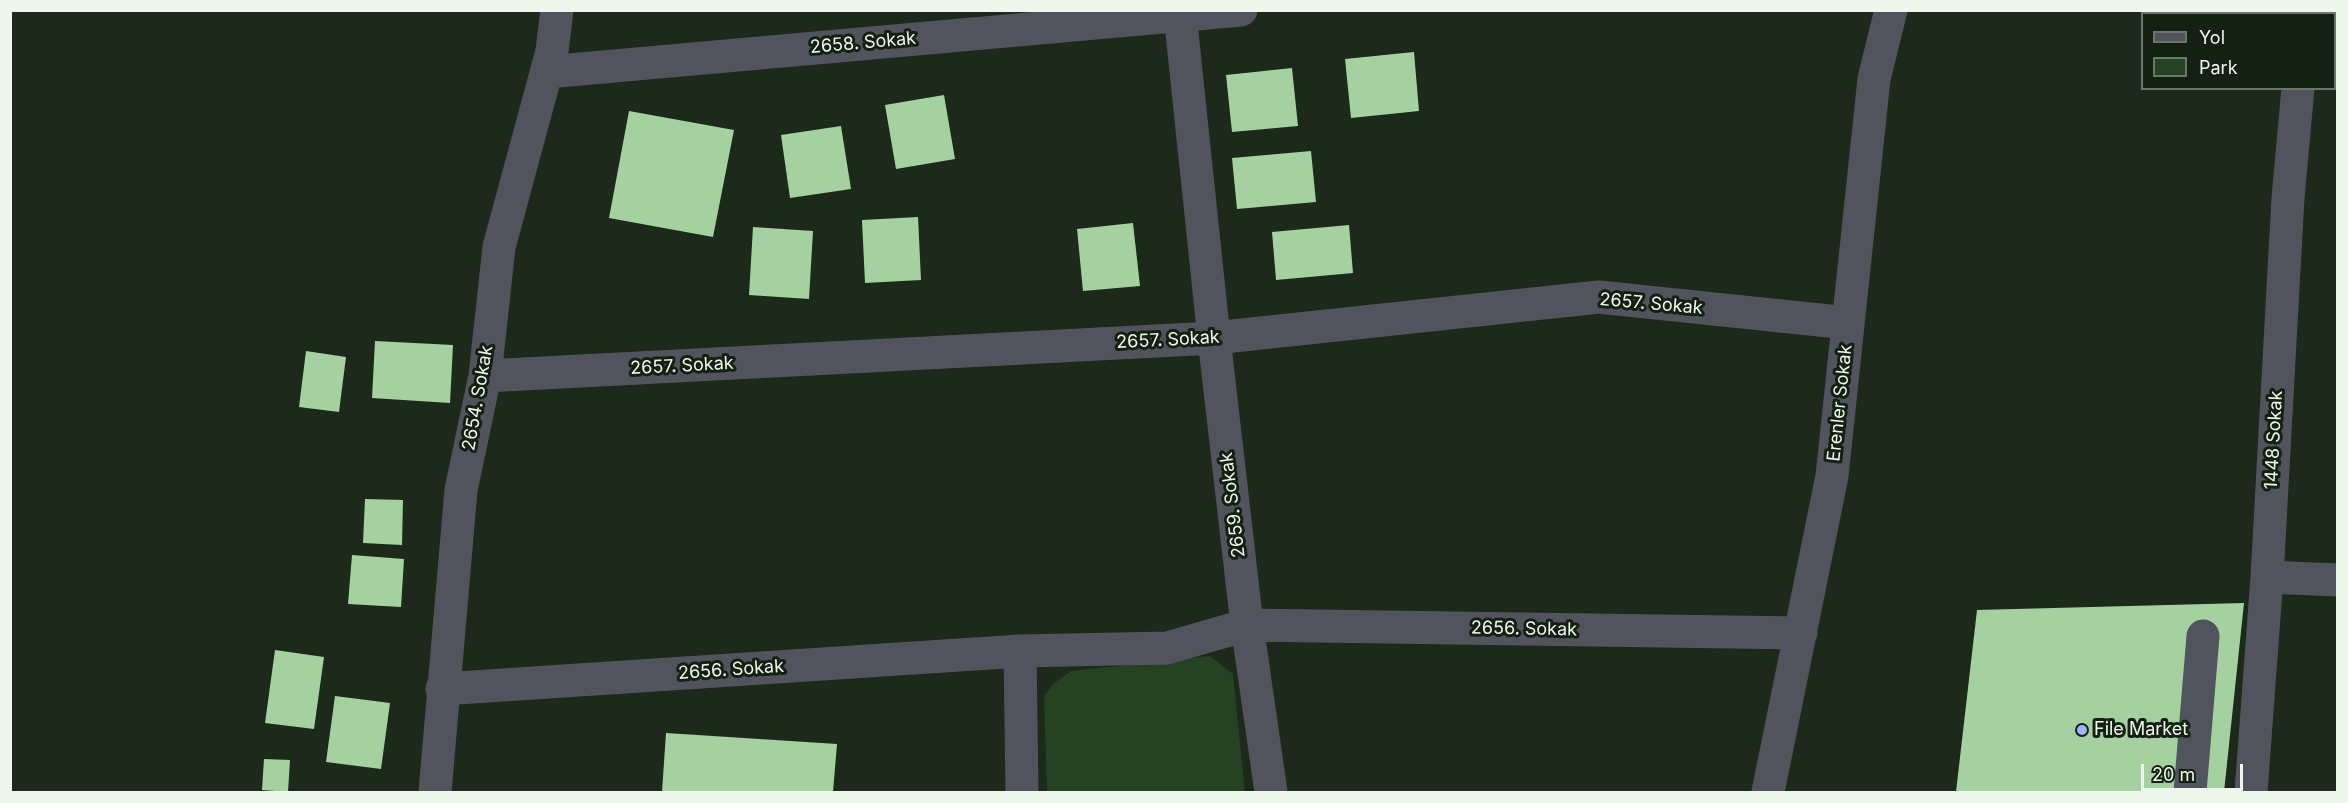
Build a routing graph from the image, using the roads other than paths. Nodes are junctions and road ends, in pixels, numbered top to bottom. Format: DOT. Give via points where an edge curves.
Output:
graph roads {
  1 [pos="557,10"];
  2 [pos="1241,10"];
  3 [pos="1891,10"];
  4 [pos="1170,14"];
  5 [pos="547,72"];
  6 [pos="2298,90"];
  7 [pos="1848,323"];
  8 [pos="1214,338"];
  9 [pos="485,376"];
  10 [pos="2267,577"];
  11 [pos="2337,580"];
  12 [pos="1247,625"];
  13 [pos="1801,633"];
  14 [pos="2203,636"];
  15 [pos="1020,651"];
  16 [pos="442,689"];
  17 [pos="435,792"];
  18 [pos="1022,792"];
  19 [pos="1271,792"];
  20 [pos="1768,792"];
  21 [pos="2190,792"];
  22 [pos="2251,792"];
  1 -- 5 [label="street, 2654. Sokak"];
  2 -- 4 [label="street, 2658. Sokak"];
  3 -- 7 [label="street, Erenler Sokak" via="1874,79"];
  4 -- 5 [label="street, 2658. Sokak"];
  4 -- 8 [label="street, 2659. Sokak"];
  5 -- 9 [label="street, 2654. Sokak" via="499,248"];
  6 -- 10 [label="street, 1448 Sokak"];
  7 -- 8 [label="street, 2657. Sokak" via="1599,297"];
  7 -- 13 [label="street, Erenler Sokak" via="1832,476"];
  8 -- 9 [label="street, 2657. Sokak"];
  8 -- 12 [label="street, 2659. Sokak"];
  9 -- 16 [label="street, 2654. Sokak" via="461,490"];
  10 -- 11 [label="street"];
  10 -- 22 [label="street, 1448 Sokak"];
  12 -- 13 [label="street, 2656. Sokak"];
  12 -- 15 [label="street" via="1167,648"];
  12 -- 19 [label="street, 2659. Sokak"];
  13 -- 20 [label="street, Erenler Sokak"];
  14 -- 21 [label="street"];
  15 -- 16 [label="street, 2656. Sokak"];
  15 -- 18 [label="street"];
  16 -- 17 [label="street, 2654. Sokak"];
}
